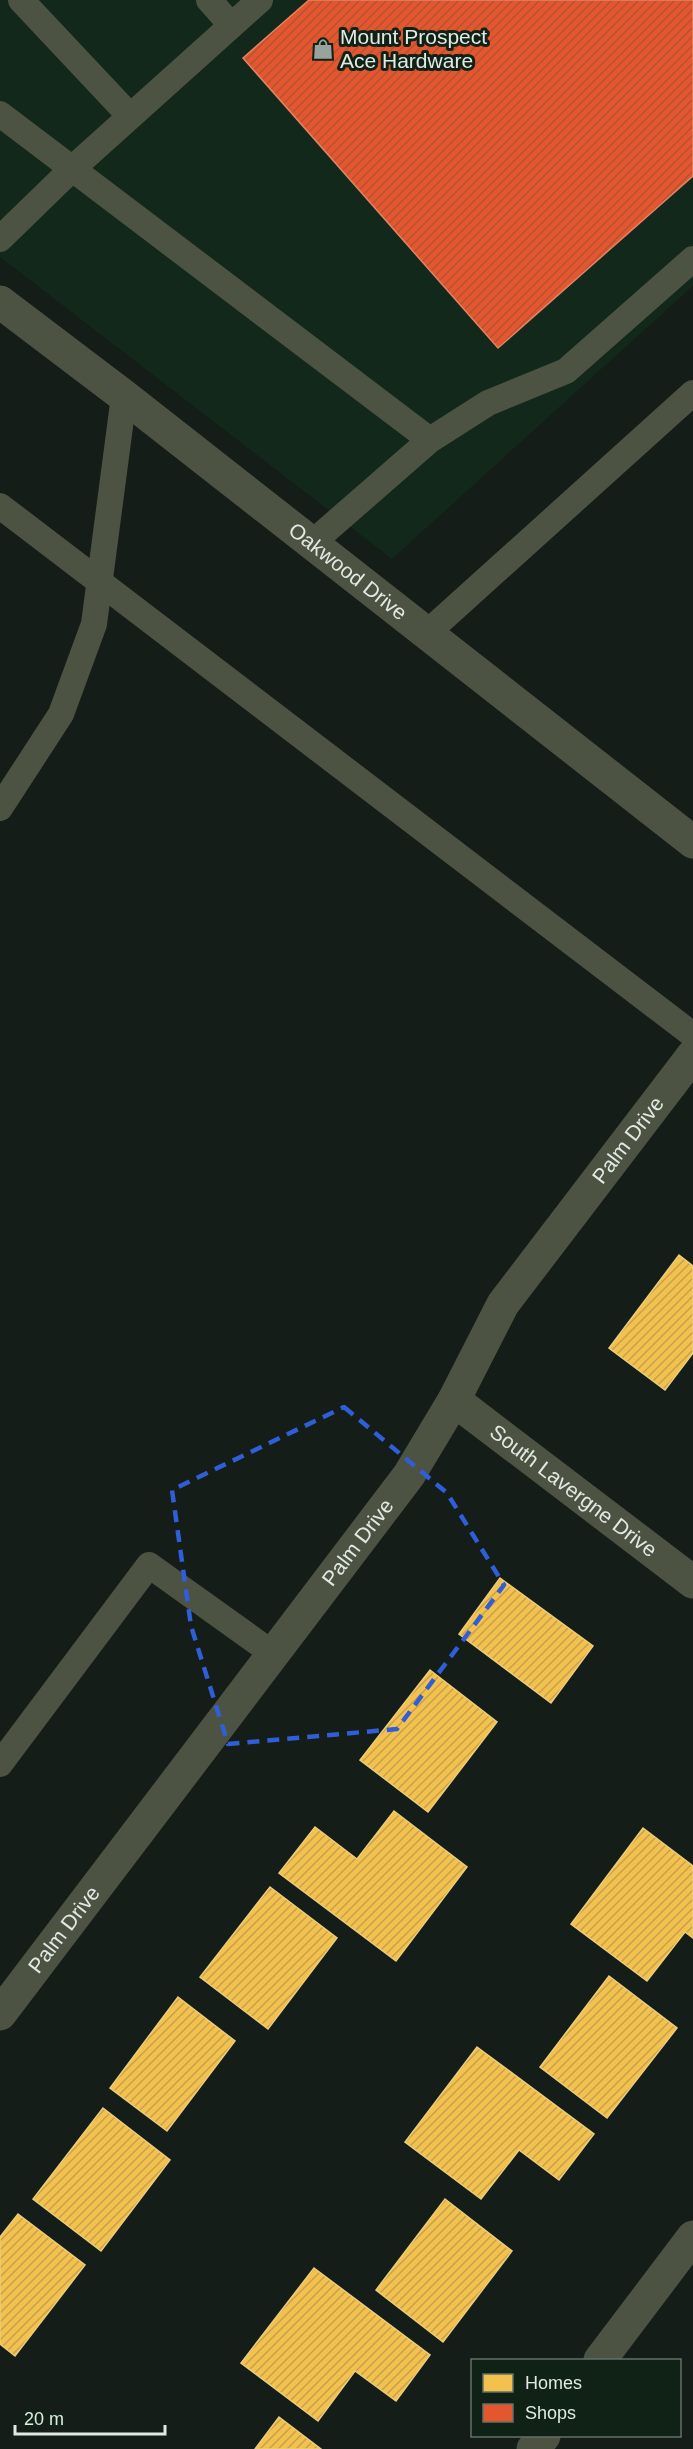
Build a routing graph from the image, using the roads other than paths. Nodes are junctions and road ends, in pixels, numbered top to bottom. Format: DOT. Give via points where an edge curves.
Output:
graph roads {
  1 [pos="21,0"];
  2 [pos="209,0"];
  3 [pos="260,0"];
  4 [pos="231,25"];
  5 [pos="0,114"];
  6 [pos="130,116"];
  7 [pos="73,168"];
  8 [pos="0,239"];
  9 [pos="693,259"];
  10 [pos="0,302"];
  11 [pos="693,393"];
  12 [pos="124,396"];
  13 [pos="430,440"];
  14 [pos="0,506"];
  15 [pos="312,543"];
  16 [pos="99,581"];
  17 [pos="427,633"];
  18 [pos="0,808"];
  19 [pos="693,843"];
  20 [pos="693,1035"];
  21 [pos="693,1055"];
  22 [pos="454,1400"];
  23 [pos="693,1582"];
  24 [pos="272,1653"];
  25 [pos="0,1764"];
  26 [pos="0,2014"];
  27 [pos="693,2237"];
  28 [pos="602,2359"];
  29 [pos="543,2437"];
  30 [pos="533,2449"];
  1 -- 6 [label="lane"];
  2 -- 4 [label="lane"];
  3 -- 4 [label="lane"];
  4 -- 6 [label="lane"];
  5 -- 7 [label="lane"];
  6 -- 7 [label="lane"];
  7 -- 8 [label="lane"];
  7 -- 13 [label="lane"];
  9 -- 13 [label="lane" via="566,371 488,403"];
  10 -- 12 [label="street, Oakwood Drive"];
  11 -- 17 [label="lane"];
  12 -- 15 [label="street, Oakwood Drive"];
  12 -- 16 [label="lane"];
  13 -- 15 [label="lane"];
  14 -- 16 [label="lane"];
  15 -- 17 [label="street, Oakwood Drive"];
  16 -- 18 [label="lane" via="94,624 61,714"];
  16 -- 20 [label="lane"];
  17 -- 19 [label="street, Oakwood Drive"];
  21 -- 22 [label="street, Palm Drive" via="503,1304"];
  22 -- 23 [label="street, South Lavergne Drive"];
  22 -- 24 [label="street, Palm Drive" via="409,1475"];
  24 -- 25 [label="lane" via="149,1565"];
  24 -- 26 [label="street, Palm Drive"];
  27 -- 28 [label="street"];
  29 -- 30 [label="street"];
}
